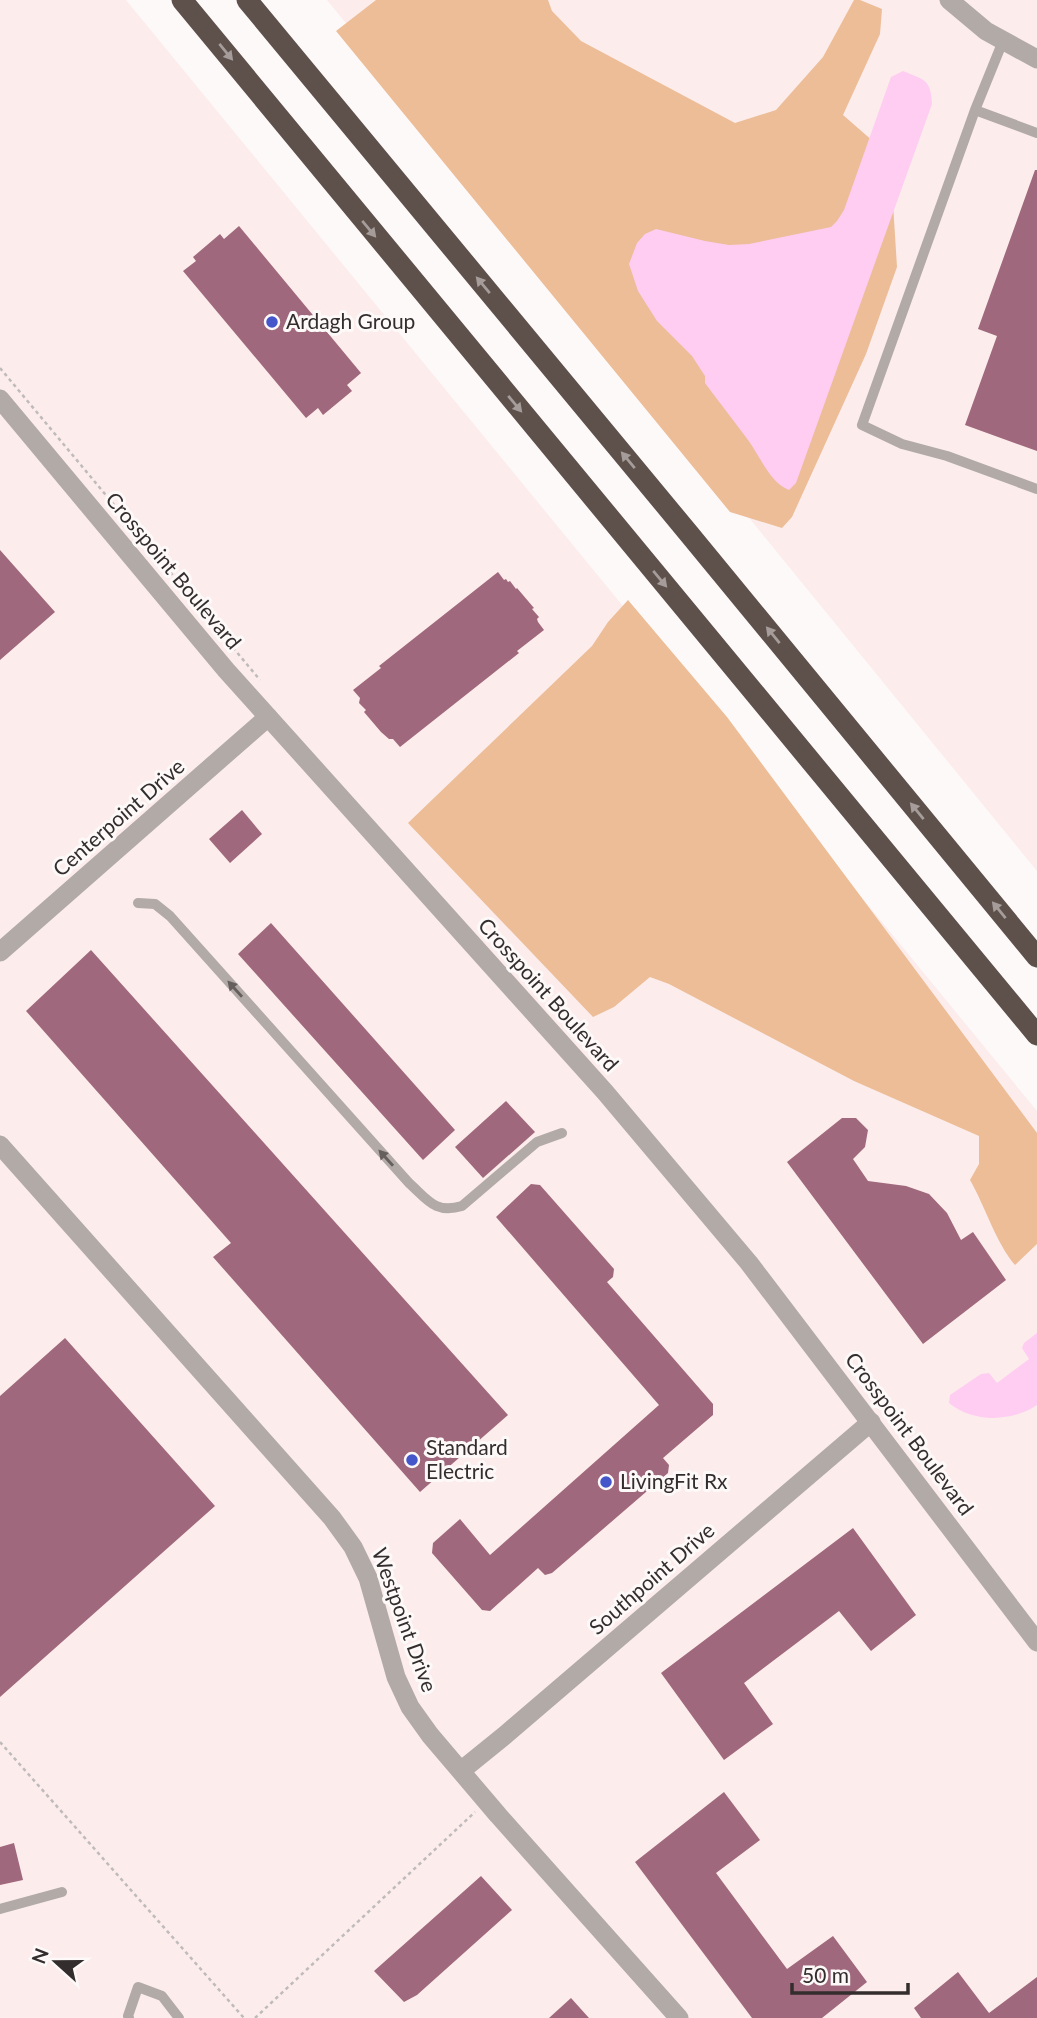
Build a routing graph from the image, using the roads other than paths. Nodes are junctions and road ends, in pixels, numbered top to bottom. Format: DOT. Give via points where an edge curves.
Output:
graph roads {
  1 [pos="182,0"];
  2 [pos="247,0"];
  3 [pos="949,0"];
  4 [pos="1003,41"];
  5 [pos="1037,60"];
  6 [pos="975,110"];
  7 [pos="1037,133"];
  8 [pos="0,399"];
  9 [pos="1037,489"];
  10 [pos="268,717"];
  11 [pos="138,903"];
  12 [pos="0,952"];
  13 [pos="1037,957"];
  14 [pos="1037,1035"];
  15 [pos="562,1133"];
  16 [pos="0,1145"];
  17 [pos="871,1422"];
  18 [pos="1037,1642"];
  19 [pos="462,1770"];
  20 [pos="62,1892"];
  21 [pos="0,1909"];
  22 [pos="129,2018"];
  23 [pos="179,2018"];
  24 [pos="679,2018"];
  1 -- 14 [label="highway, one-way"];
  13 -- 2 [label="highway, one-way"];
  3 -- 4 [label="street"];
  4 -- 5 [label="street"];
  4 -- 6 [label="lane"];
  6 -- 7 [label="lane"];
  6 -- 9 [label="lane" via="862,425 902,444"];
  8 -- 10 [label="street, Crosspoint Boulevard"];
  10 -- 12 [label="street, Centerpoint Drive"];
  10 -- 17 [label="street, Crosspoint Boulevard" via="610,1098 750,1262"];
  15 -- 11 [label="lane, one-way" via="537,1142 462,1206 447,1211 435,1206 409,1183 170,916 155,904"];
  16 -- 19 [label="street, Westpoint Drive" via="354,1547 410,1707"];
  17 -- 18 [label="street, Crosspoint Boulevard"];
  17 -- 19 [label="street, Southpoint Drive"];
  19 -- 24 [label="street, Westpoint Drive"];
  20 -- 21 [label="lane"];
  22 -- 23 [label="lane" via="138,1987 162,1996"];
}
